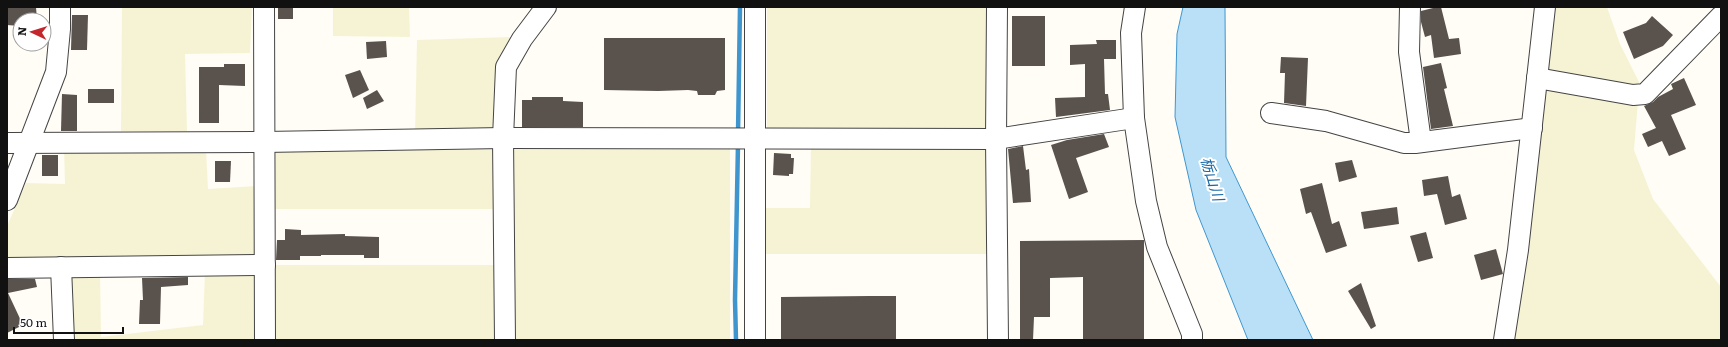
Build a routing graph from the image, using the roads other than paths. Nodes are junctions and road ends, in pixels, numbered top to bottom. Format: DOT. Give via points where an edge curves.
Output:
graph roads {
  1 [pos="60,7"];
  2 [pos="264,7"];
  3 [pos="546,7"];
  4 [pos="755,7"];
  5 [pos="997,7"];
  6 [pos="1135,7"];
  7 [pos="1410,7"];
  8 [pos="1545,7"];
  9 [pos="1721,16"];
  10 [pos="1537,78"];
  11 [pos="1270,113"];
  12 [pos="1134,118"];
  13 [pos="1532,128"];
  14 [pos="503,138"];
  15 [pos="996,139"];
  16 [pos="745,140"];
  17 [pos="264,142"];
  18 [pos="1421,142"];
  19 [pos="7,143"];
  20 [pos="29,143"];
  21 [pos="7,200"];
  22 [pos="265,265"];
  23 [pos="61,266"];
  24 [pos="7,268"];
  25 [pos="64,340"];
  26 [pos="265,340"];
  27 [pos="505,340"];
  28 [pos="756,340"];
  29 [pos="998,340"];
  30 [pos="1192,340"];
  31 [pos="1504,340"];
  1 -- 20 [label="street" via="56,72"];
  2 -- 17 [label="street"];
  3 -- 14 [label="street" via="522,39 506,67"];
  4 -- 16 [label="street"];
  5 -- 15 [label="street"];
  6 -- 12 [label="street" via="1131,33"];
  7 -- 18 [label="street" via="1409,52"];
  8 -- 10 [label="street"];
  9 -- 10 [label="street" via="1645,94 1633,95"];
  10 -- 13 [label="street"];
  11 -- 18 [label="street" via="1326,121 1404,142"];
  12 -- 15 [label="street"];
  12 -- 30 [label="street" via="1146,201 1157,247 1192,334"];
  13 -- 18 [label="street"];
  13 -- 31 [label="street" via="1518,250"];
  14 -- 16 [label="street"];
  14 -- 17 [label="street"];
  14 -- 27 [label="street"];
  15 -- 16 [label="street"];
  15 -- 29 [label="street"];
  16 -- 28 [label="street"];
  17 -- 20 [label="street"];
  17 -- 22 [label="street"];
  19 -- 20 [label="street"];
  20 -- 21 [label="street"];
  22 -- 23 [label="street"];
  22 -- 26 [label="street"];
  23 -- 24 [label="street"];
  23 -- 25 [label="street"];
}
